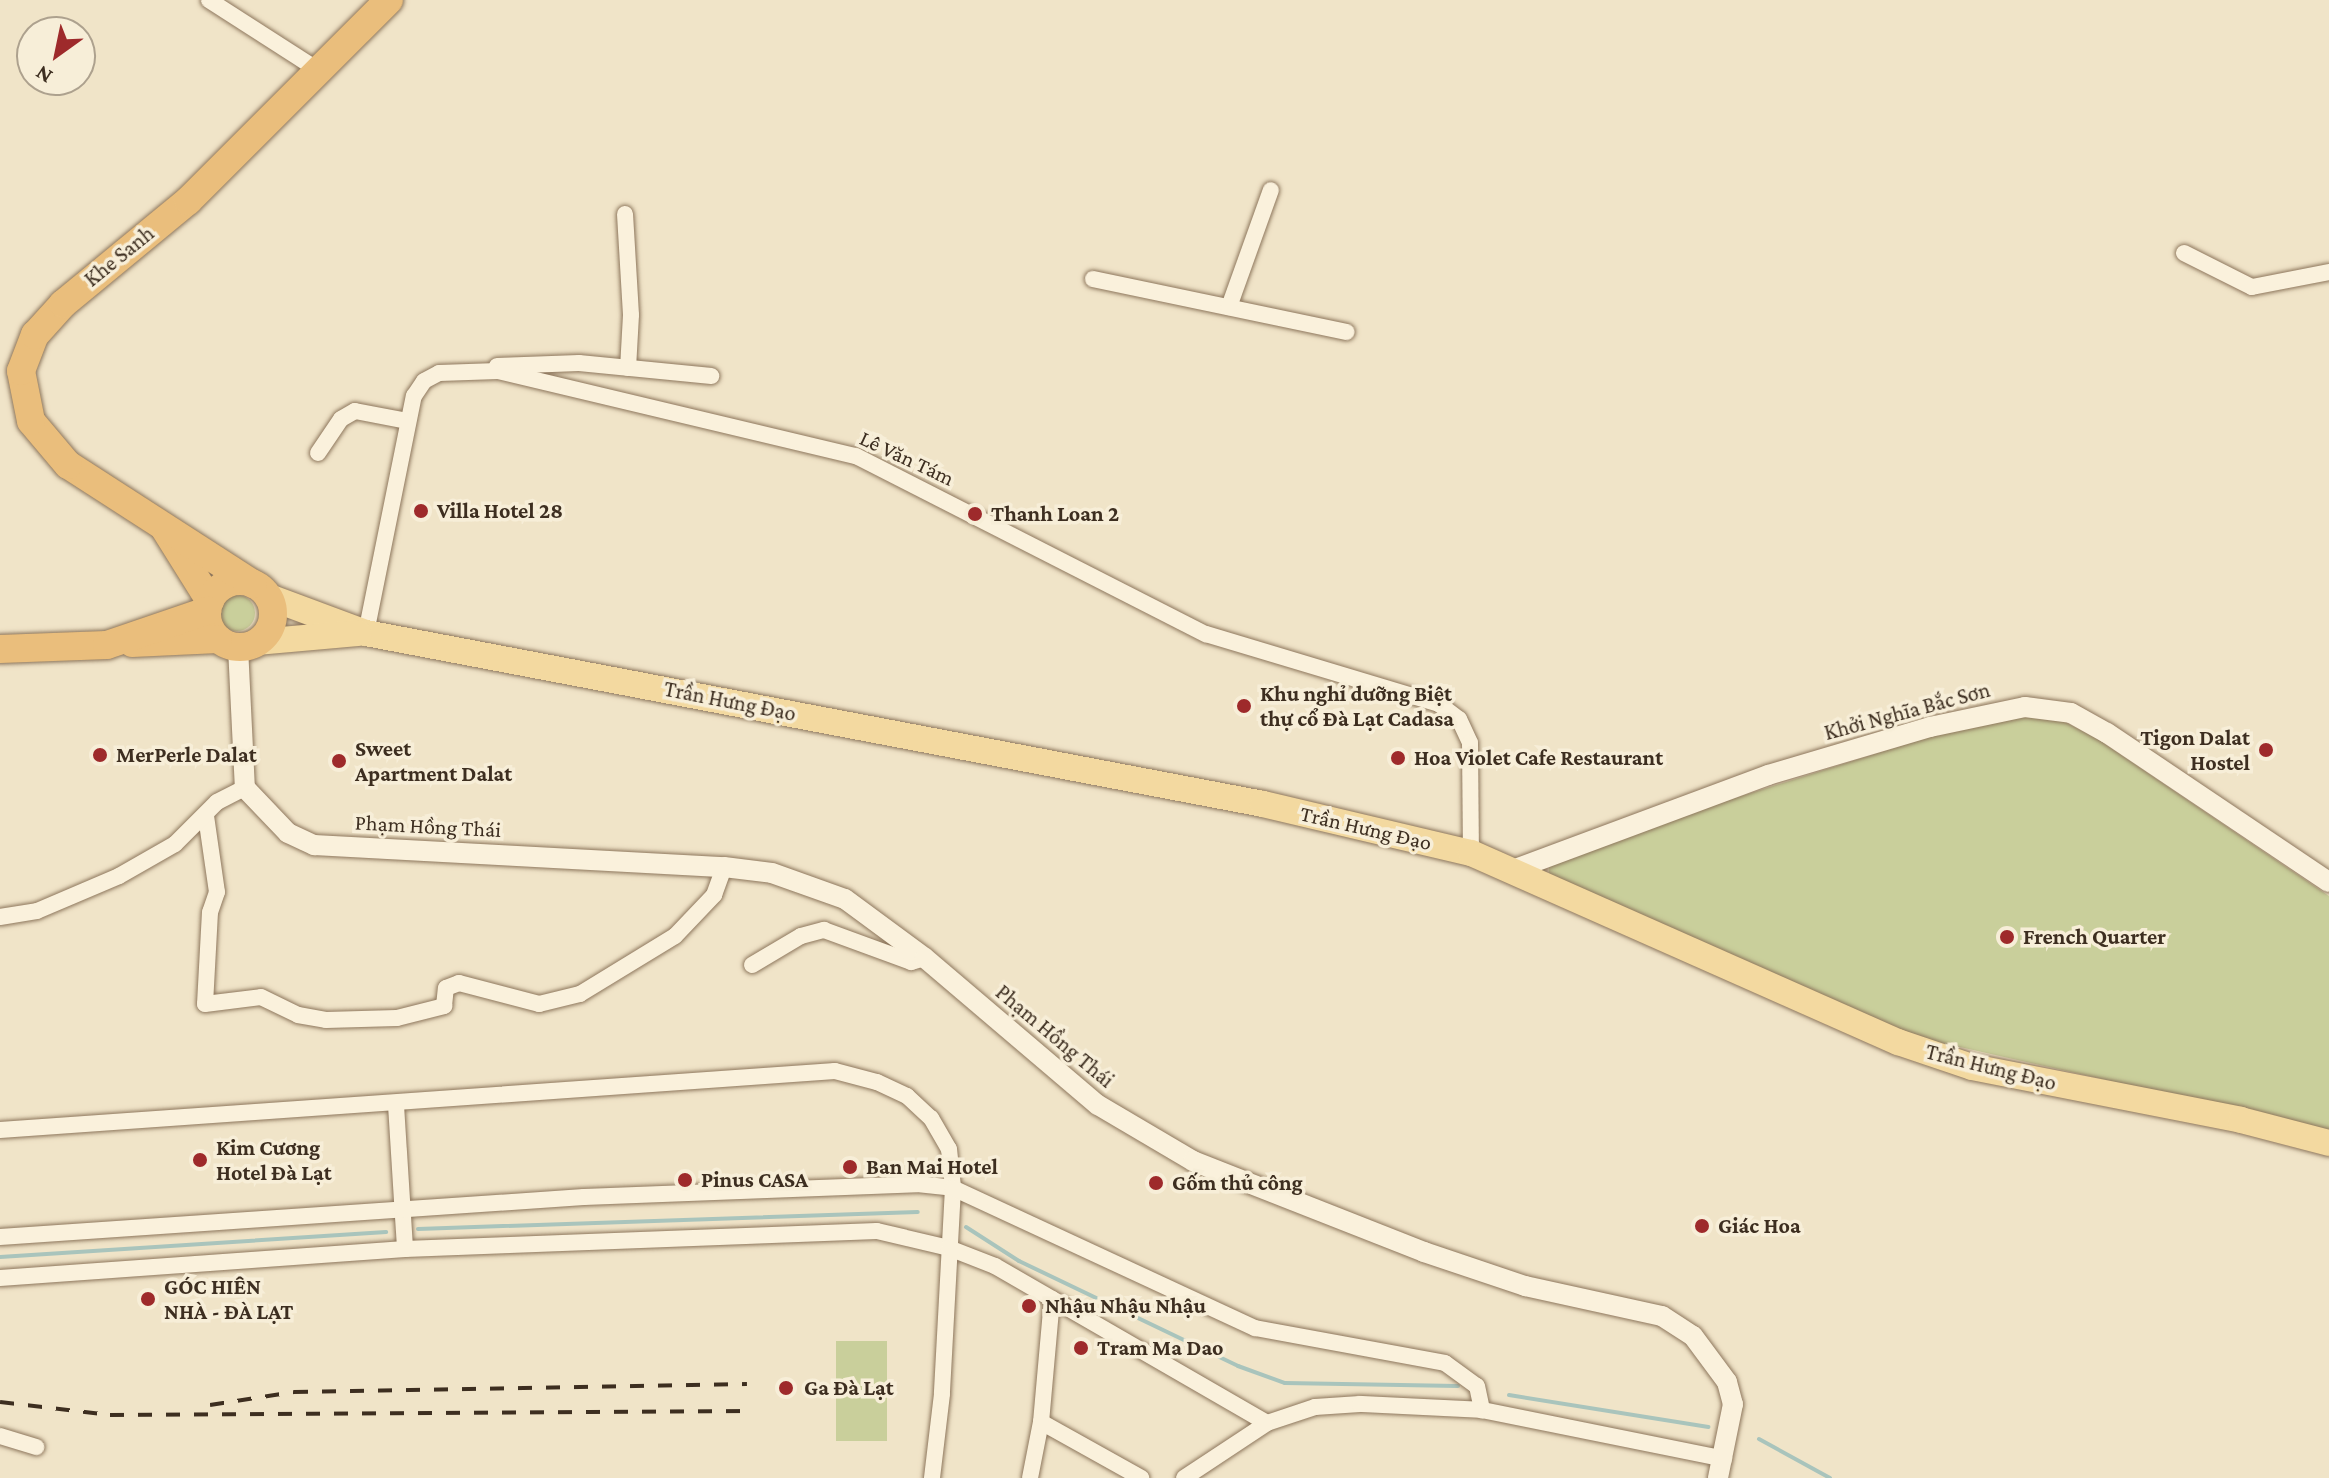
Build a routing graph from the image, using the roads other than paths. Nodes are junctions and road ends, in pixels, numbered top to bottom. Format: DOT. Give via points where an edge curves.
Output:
graph roads {
  1 [pos="209,0"];
  2 [pos="389,0"];
  3 [pos="321,72"];
  4 [pos="1271,190"];
  5 [pos="625,214"];
  6 [pos="2184,253"];
  7 [pos="2329,272"];
  8 [pos="1093,279"];
  9 [pos="1229,307"];
  10 [pos="1347,332"];
  11 [pos="628,368"];
  12 [pos="464,370"];
  13 [pos="711,376"];
  14 [pos="408,421"];
  15 [pos="318,453"];
  16 [pos="161,522"];
  17 [pos="261,590"];
  18 [pos="209,606"];
  19 [pos="366,633"];
  20 [pos="238,643"];
  21 [pos="107,645"];
  22 [pos="0,649"];
  23 [pos="245,788"];
  24 [pos="206,816"];
  25 [pos="1471,853"];
  26 [pos="724,867"];
  27 [pos="1513,870"];
  28 [pos="2329,882"];
  29 [pos="0,917"];
  30 [pos="925,958"];
  31 [pos="752,965"];
  32 [pos="396,1105"];
  33 [pos="0,1130"];
  34 [pos="2329,1143"];
  35 [pos="953,1188"];
  36 [pos="404,1212"];
  37 [pos="0,1237"];
  38 [pos="949,1248"];
  39 [pos="405,1249"];
  40 [pos="0,1278"];
  41 [pos="1052,1299"];
  42 [pos="1482,1410"];
  43 [pos="1041,1422"];
  44 [pos="1267,1423"];
  45 [pos="0,1436"];
  46 [pos="36,1447"];
  47 [pos="1721,1468"];
  48 [pos="932,1478"];
  49 [pos="1030,1478"];
  50 [pos="1141,1478"];
  51 [pos="1184,1478"];
  1 -- 3 [label="street"];
  2 -- 3 [label="highway, Khe Sanh"];
  3 -- 16 [label="highway, Khe Sanh" via="188,201 63,304 35,335 21,371 31,421 56,453 90,481"];
  4 -- 9 [label="street"];
  5 -- 11 [label="street" via="631,315"];
  6 -- 7 [label="street" via="2252,287"];
  8 -- 9 [label="street"];
  9 -- 10 [label="street"];
  11 -- 12 [label="street" via="552,363"];
  11 -- 13 [label="street"];
  12 -- 14 [label="street, Lê Văn Tám" via="424,381"];
  12 -- 25 [label="street, Lê Văn Tám" via="498,371 856,456 1206,634 1439,704 1459,719 1470,743"];
  14 -- 15 [label="street" via="355,411 341,419"];
  14 -- 19 [label="street, Lê Văn Tám"];
  16 -- 17 [label="highway, Khe Sanh"];
  16 -- 18 [label="highway, Khe Sanh"];
  17 -- 18 [label="highway" via="233,582"];
  17 -- 19 [label="main road, Trần Hưng Đạo"];
  17 -- 20 [label="highway" via="271,627"];
  18 -- 20 [label="highway, Khe Sanh"];
  18 -- 21 [label="highway"];
  19 -- 20 [label="main road, Trần Hưng Đạo"];
  19 -- 25 [label="main road, Trần Hưng Đạo" via="1263,804"];
  20 -- 21 [label="highway"];
  20 -- 23 [label="street"];
  21 -- 22 [label="highway"];
  23 -- 24 [label="street" via="217,802"];
  23 -- 26 [label="street, Phạm Hồng Thái" via="266,815 314,845"];
  24 -- 26 [label="street" via="217,892 210,912 205,1004 261,997 298,1015 326,1020 397,1018 444,1006 446,988 459,983 539,1004 580,994 664,945 714,895"];
  24 -- 29 [label="street" via="175,844 119,876 37,911"];
  25 -- 27 [label="main road, Trần Hưng Đạo"];
  26 -- 30 [label="street, Phạm Hồng Thái" via="772,873 845,899"];
  27 -- 28 [label="street, Khởi Nghĩa Bắc Sơn" via="1781,771 1942,724 2025,707 2071,713 2107,733"];
  27 -- 34 [label="main road, Trần Hưng Đạo" via="1943,1057"];
  30 -- 31 [label="street" via="911,962 824,930 801,936"];
  30 -- 47 [label="street, Phạm Hồng Thái" via="1098,1105 1193,1161 1510,1281 1662,1316 1693,1336 1727,1382 1733,1404"];
  32 -- 33 [label="street"];
  32 -- 35 [label="street" via="835,1071 907,1096 931,1118 949,1149"];
  32 -- 36 [label="street"];
  35 -- 36 [label="street" via="917,1184 680,1193"];
  35 -- 38 [label="street"];
  35 -- 42 [label="street" via="1255,1328 1445,1363 1477,1386"];
  36 -- 37 [label="street"];
  36 -- 39 [label="street"];
  38 -- 39 [label="street" via="877,1231"];
  38 -- 41 [label="street"];
  38 -- 48 [label="street"];
  39 -- 40 [label="street"];
  41 -- 43 [label="street"];
  41 -- 44 [label="street"];
  42 -- 44 [label="street" via="1360,1404 1315,1407"];
  42 -- 47 [label="street"];
  43 -- 49 [label="street"];
  43 -- 50 [label="street"];
  44 -- 51 [label="street"];
  45 -- 46 [label="street"];
}
